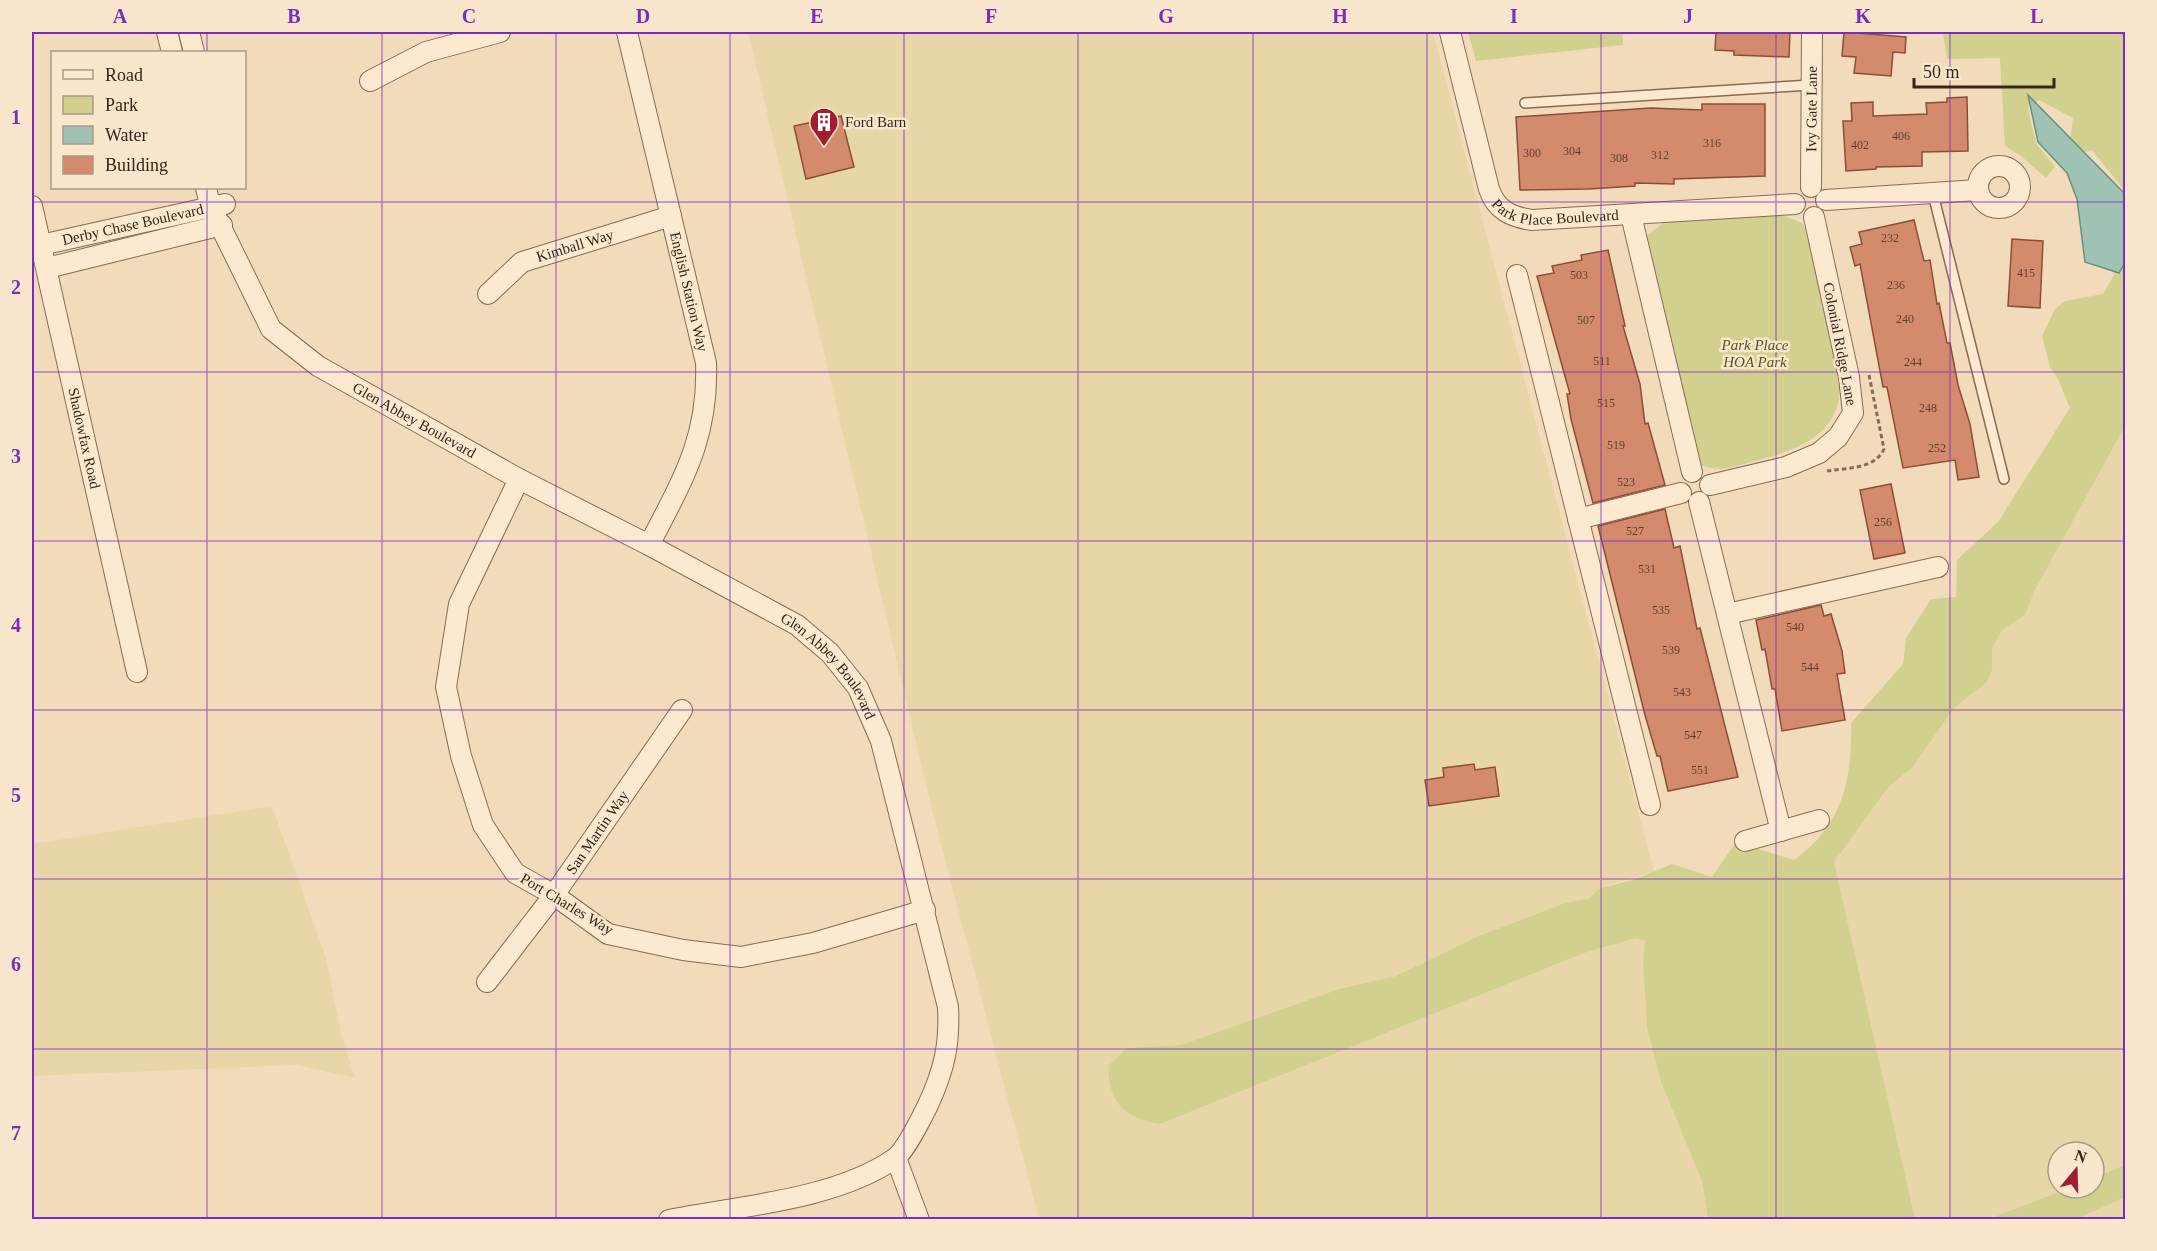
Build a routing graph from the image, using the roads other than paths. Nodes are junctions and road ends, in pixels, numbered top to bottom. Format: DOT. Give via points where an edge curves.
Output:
graph roads {
  1 [pos="167,32"];
  2 [pos="189,32"];
  3 [pos="500,32"];
  4 [pos="627,32"];
  5 [pos="1450,32"];
  6 [pos="1812,32"];
  7 [pos="172,51"];
  8 [pos="194,51"];
  9 [pos="370,81"];
  10 [pos="1811,85"];
  11 [pos="1525,103"];
  12 [pos="1811,187"];
  13 [pos="1978,190"];
  14 [pos="1933,194"];
  15 [pos="216,196"];
  16 [pos="1826,200"];
  17 [pos="1796,204"];
  18 [pos="32,206"];
  19 [pos="1631,215"];
  20 [pos="671,216"];
  21 [pos="1814,217"];
  22 [pos="222,225"];
  23 [pos="41,245"];
  24 [pos="47,268"];
  25 [pos="1517,275"];
  26 [pos="488,294"];
  27 [pos="1692,472"];
  28 [pos="519,479"];
  29 [pos="2004,479"];
  30 [pos="1710,485"];
  31 [pos="1681,493"];
  32 [pos="1699,502"];
  33 [pos="1578,519"];
  34 [pos="649,545"];
  35 [pos="1938,567"];
  36 [pos="1726,614"];
  37 [pos="137,672"];
  38 [pos="682,710"];
  39 [pos="1650,805"];
  40 [pos="1819,820"];
  41 [pos="1781,831"];
  42 [pos="1745,841"];
  43 [pos="554,895"];
  44 [pos="925,910"];
  45 [pos="487,982"];
  46 [pos="896,1158"];
  47 [pos="669,1220"];
  48 [pos="919,1220"];
  1 -- 7 [label="street"];
  2 -- 8 [label="street"];
  3 -- 9 [label="street" via="426,52"];
  4 -- 20 [label="street, English Station Way"];
  5 -- 19 [label="street, Park Place Boulevard" via="1489,189 1497,205 1511,215 1532,220"];
  6 -- 10 [label="street, Ivy Gate Lane"];
  10 -- 11 [label="lane"];
  10 -- 12 [label="street, Ivy Gate Lane"];
  12 -- 16 [label="street" via="1822,191"];
  12 -- 17 [label="street" via="1800,190"];
  13 -- 14 [label="street"];
  14 -- 16 [label="street"];
  14 -- 29 [label="lane"];
  15 -- 22 [label="street"];
  15 -- 23 [label="street, Derby Chase Boulevard"];
  16 -- 21 [label="street" via="1822,213"];
  17 -- 19 [label="street, Park Place Boulevard"];
  17 -- 21 [label="street" via="1800,213"];
  18 -- 23 [label="street, Shadowfax Road"];
  19 -- 27 [label="street"];
  20 -- 26 [label="street, Kimball Way" via="522,262"];
  20 -- 34 [label="street, English Station Way" via="703,342 707,387 705,414 691,464"];
  21 -- 30 [label="street, Colonial Ridge Lane" via="1853,412 1838,437 1819,453 1786,467"];
  22 -- 24 [label="street, Derby Chase Boulevard"];
  22 -- 28 [label="street, Glen Abbey Boulevard" via="244,279 271,329 318,366"];
  23 -- 24 [label="street, Shadowfax Road"];
  24 -- 37 [label="street, Shadowfax Road"];
  25 -- 33 [label="street"];
  27 -- 30 [label="street" via="1705,475"];
  27 -- 31 [label="street" via="1682,479"];
  28 -- 34 [label="street, Glen Abbey Boulevard"];
  28 -- 43 [label="street, Port Charles Way" via="459,604 446,687 461,756 483,825 515,873"];
  30 -- 32 [label="street" via="1706,498"];
  31 -- 32 [label="street" via="1687,501"];
  31 -- 33 [label="street"];
  32 -- 36 [label="street"];
  33 -- 39 [label="street"];
  34 -- 44 [label="street, Glen Abbey Boulevard" via="797,625 830,653 858,688 881,741"];
  35 -- 36 [label="street"];
  36 -- 41 [label="street"];
  38 -- 43 [label="street, San Martin Way"];
  40 -- 41 [label="street"];
  41 -- 42 [label="street"];
  43 -- 44 [label="street, Port Charles Way" via="608,933 683,950 741,957 813,943"];
  43 -- 45 [label="street, San Martin Way"];
  44 -- 46 [label="street, Glen Abbey Boulevard" via="948,1007 947,1051 937,1085"];
  46 -- 47 [label="street" via="834,1189"];
  46 -- 48 [label="street"];
}
